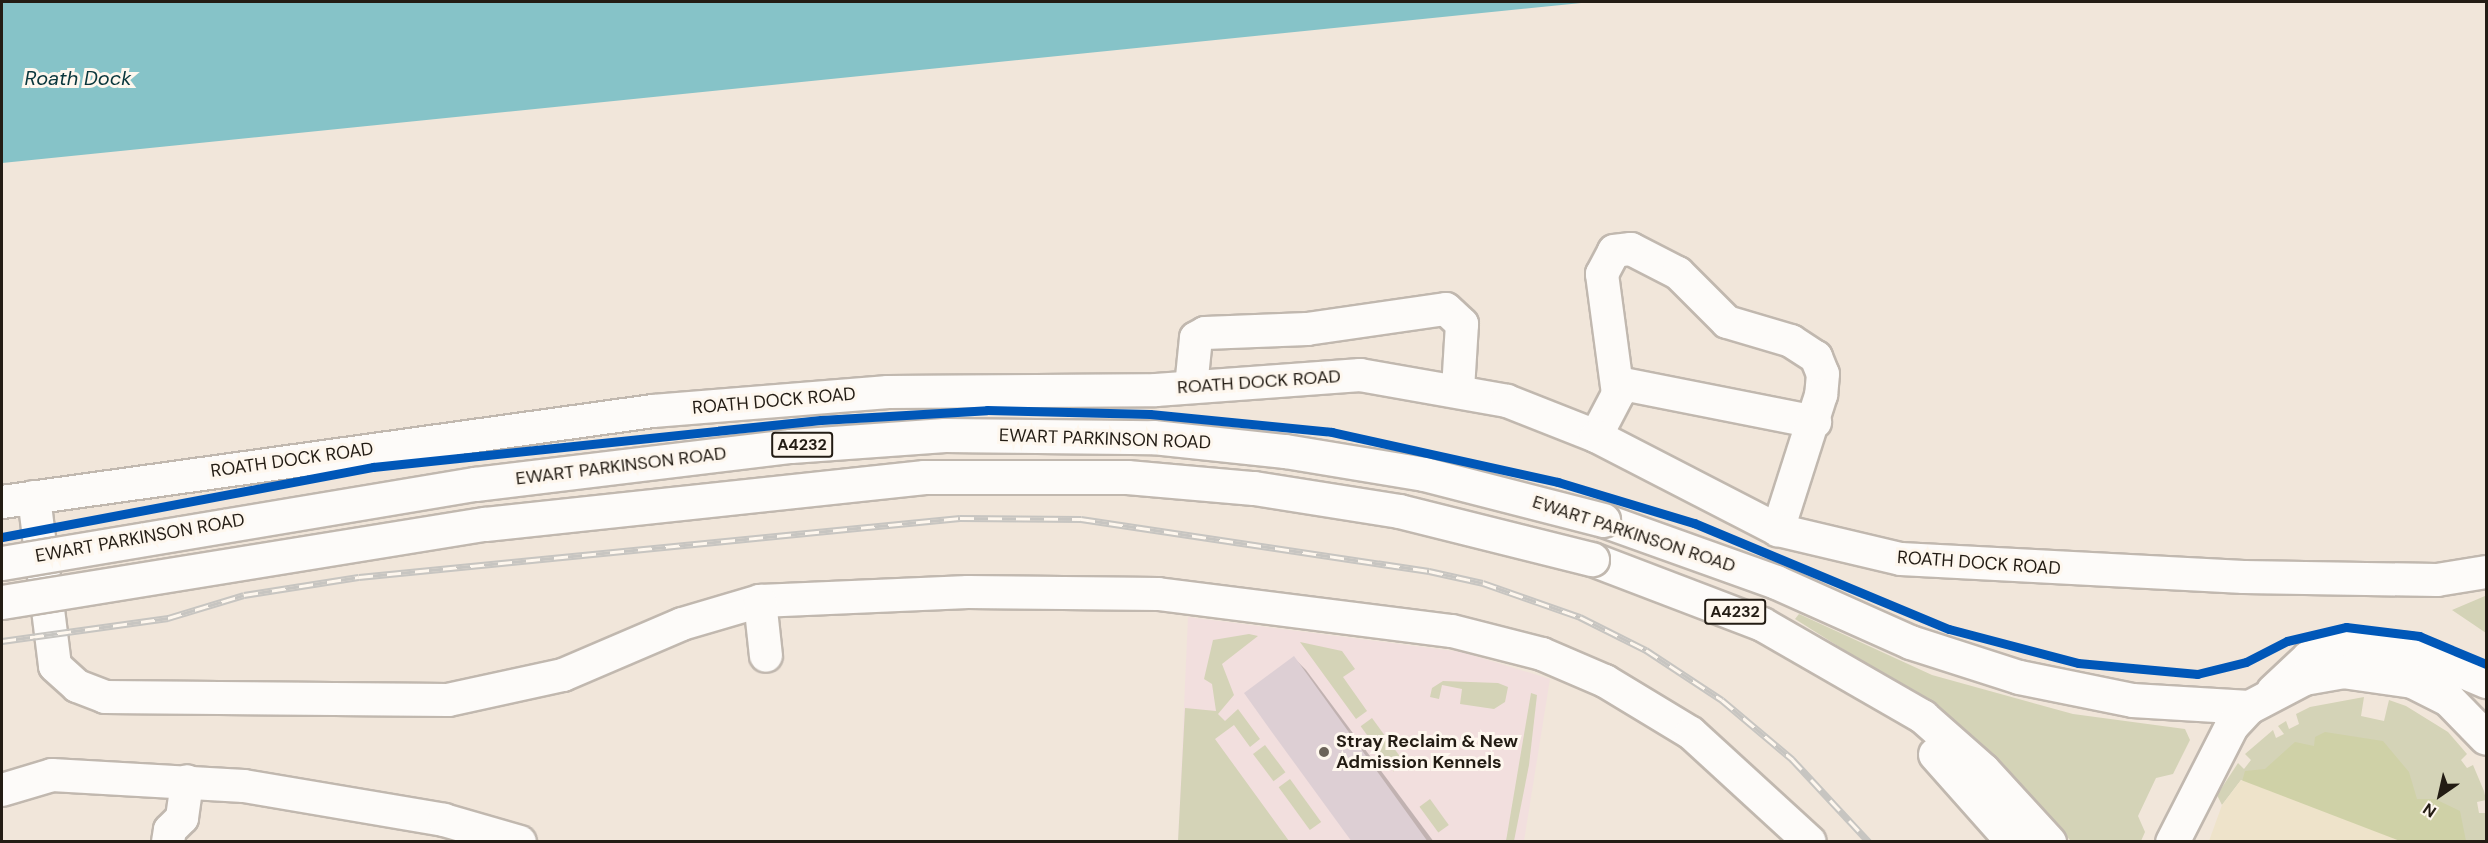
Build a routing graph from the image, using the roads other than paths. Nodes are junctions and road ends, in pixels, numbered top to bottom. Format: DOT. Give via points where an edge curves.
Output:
graph roads {
  1 [pos="1618,383"];
  2 [pos="1191,387"];
  3 [pos="1458,389"];
  4 [pos="1815,422"];
  5 [pos="1596,436"];
  6 [pos="34,497"];
  7 [pos="2,502"];
  8 [pos="1778,530"];
  9 [pos="2,563"];
  10 [pos="2487,572"];
  11 [pos="760,601"];
  12 [pos="2,602"];
  13 [pos="766,656"];
  14 [pos="2487,682"];
  15 [pos="1869,685"];
  16 [pos="2261,699"];
  17 [pos="2487,738"];
  18 [pos="187,782"];
  19 [pos="2,790"];
  20 [pos="168,841"];
  21 [pos="520,842"];
  22 [pos="1810,842"];
  23 [pos="2013,842"];
  24 [pos="2049,842"];
  25 [pos="2172,842"];
  1 -- 4 [label="street"];
  1 -- 4 [label="street" via="1602,274 1614,251 1631,249 1678,273 1726,322 1791,341 1816,357 1823,374"];
  1 -- 5 [label="street" via="1618,394"];
  2 -- 3 [label="street, ROATH DOCK ROAD" via="1334,375"];
  2 -- 3 [label="street" via="1196,338 1205,333 1307,329 1446,309 1462,324"];
  2 -- 6 [label="street, ROATH DOCK ROAD" via="965,388 653,411"];
  3 -- 5 [label="street, ROATH DOCK ROAD" via="1507,401"];
  4 -- 8 [label="street"];
  5 -- 8 [label="street, ROATH DOCK ROAD"];
  6 -- 7 [label="street, ROATH DOCK ROAD"];
  6 -- 11 [label="street" via="55,666 77,686 105,697 469,698 563,675 682,624"];
  8 -- 10 [label="street, ROATH DOCK ROAD" via="1837,547 1966,566 2402,580"];
  9 -- 16 [label="main road, EWART PARKINSON ROAD / A4232, bridge" via="475,484 791,446 966,435 1153,437 1285,451 1424,474 1603,520 1776,582 1910,642 2019,677 2132,700"];
  11 -- 13 [label="street"];
  11 -- 22 [label="street" via="968,591 1158,594 1452,631 1505,643 1605,681 1654,709 1726,760"];
  12 -- 15 [label="main road, EWART PARKINSON ROAD / A4232, bridge" via="485,524 793,487 956,476 1127,477 1264,489 1399,510 1592,559 1762,624"];
  14 -- 16 [label="street" via="2408,649 2346,645 2308,658"];
  15 -- 23 [label="main road, A4232"];
  15 -- 24 [label="main road, EWART PARKINSON ROAD / A4232" via="1922,716 1983,770"];
  16 -- 17 [label="main road" via="2319,673 2389,674 2448,699"];
  16 -- 25 [label="main road" via="2213,755"];
  18 -- 19 [label="street" via="52,775"];
  18 -- 20 [label="street" via="182,819 170,830"];
  18 -- 21 [label="street" via="335,799"];
}
